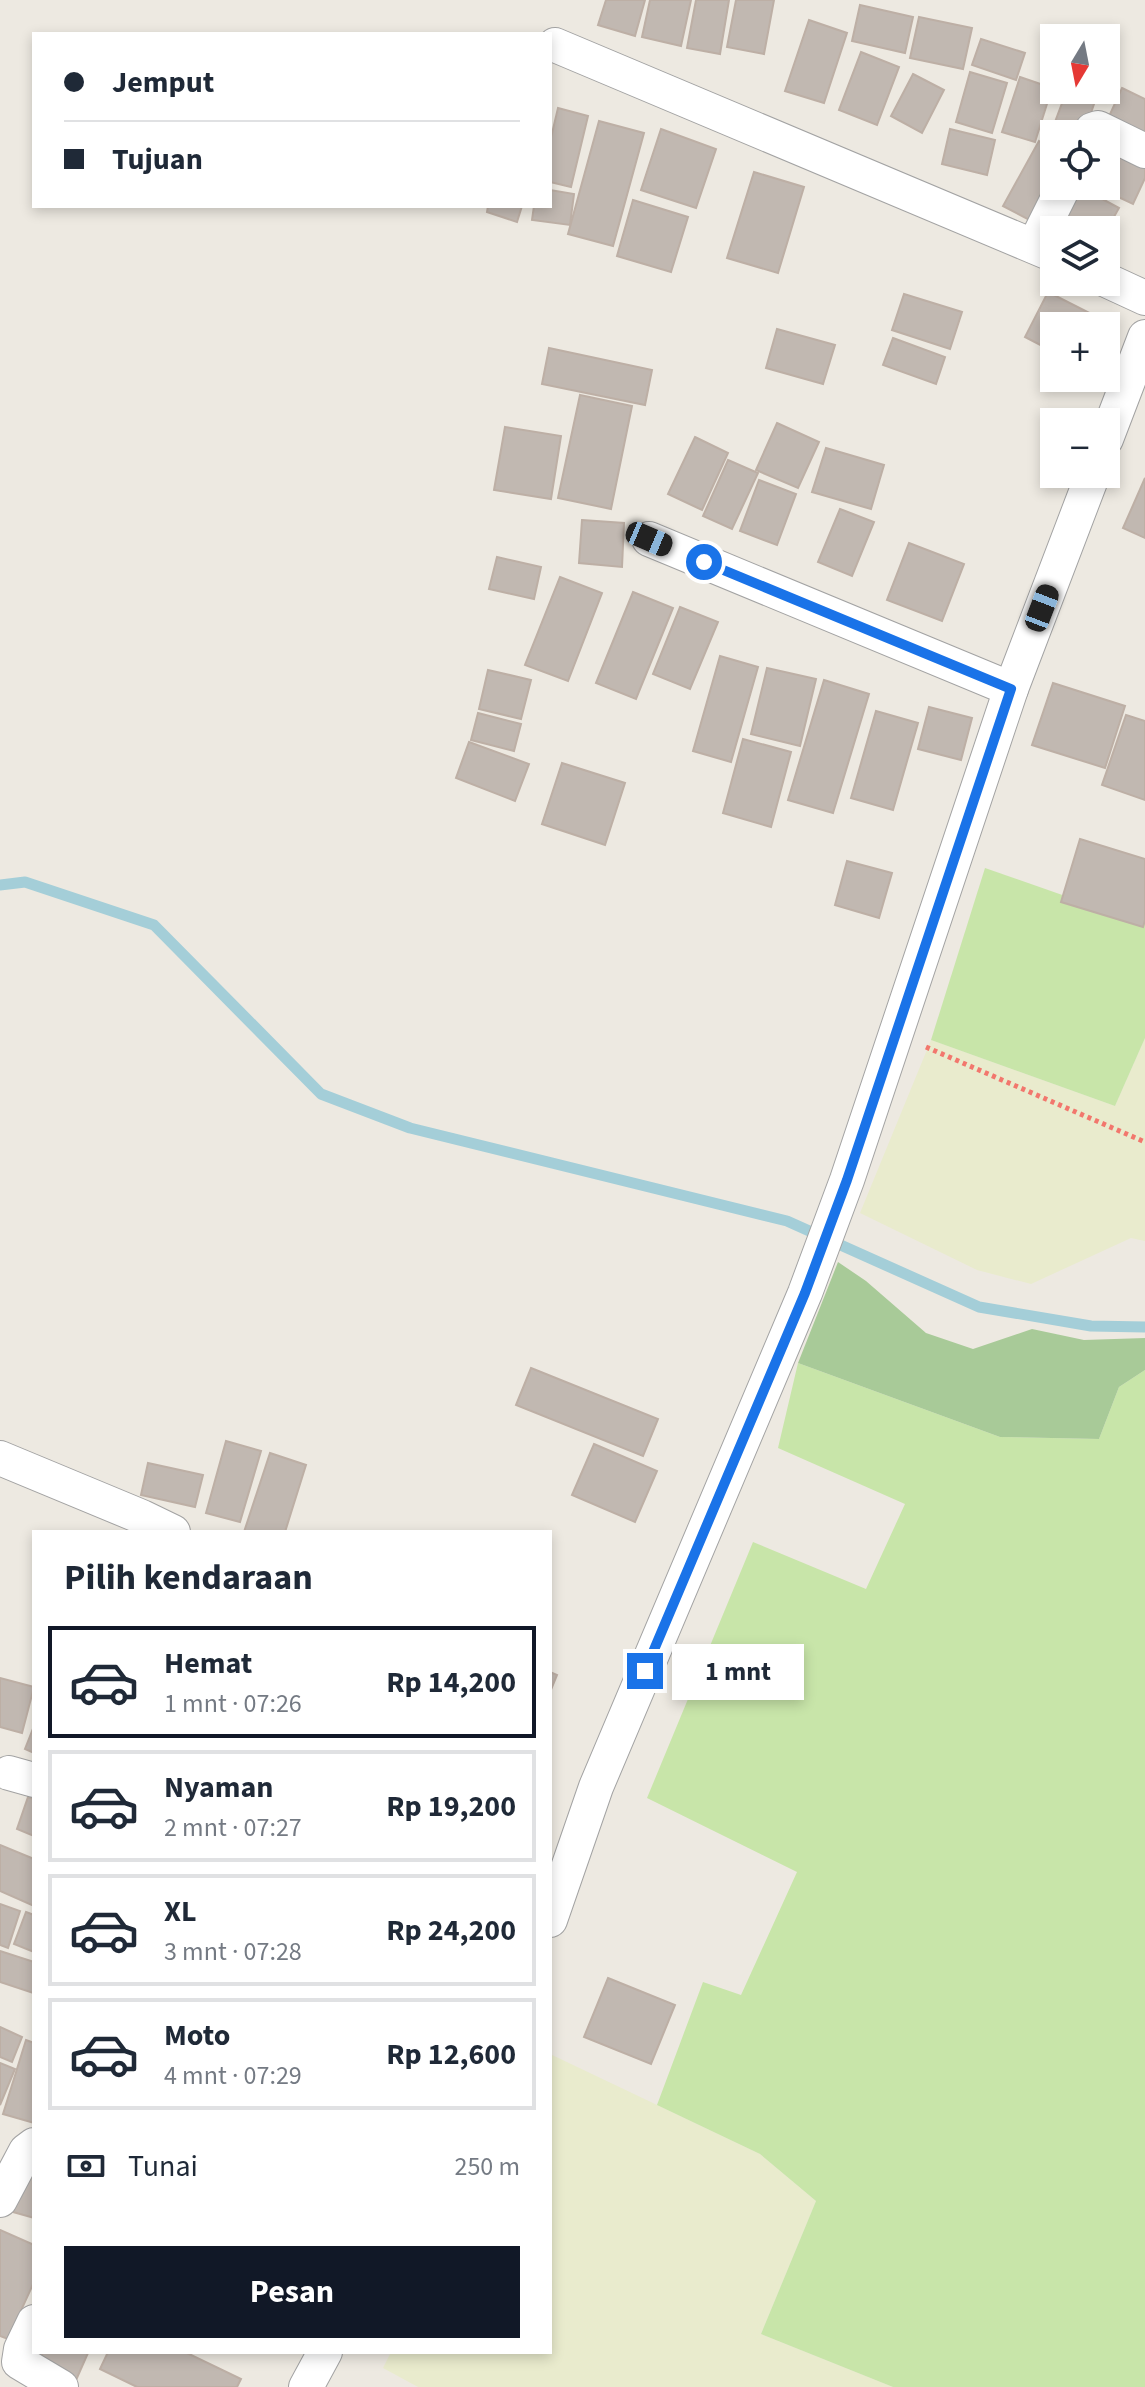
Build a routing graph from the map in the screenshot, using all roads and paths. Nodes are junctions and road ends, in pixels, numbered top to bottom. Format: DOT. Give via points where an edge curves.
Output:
graph roads {
  1 [pos="555,45"];
  2 [pos="1120,139"];
  3 [pos="1145,151"];
  4 [pos="1040,249"];
  5 [pos="1120,286"];
  6 [pos="1145,298"];
  7 [pos="1145,337"];
  8 [pos="1118,408"];
  9 [pos="1088,488"];
  10 [pos="649,539"];
  11 [pos="1011,689"];
  12 [pos="896,1033"];
  13 [pos="1145,1142"];
  14 [pos="0,1458"];
  15 [pos="169,1530"];
  16 [pos="552,1914"];
  17 [pos="32,2146"];
  18 [pos="0,2200"];
  19 [pos="32,2326"];
  20 [pos="324,2354"];
  21 [pos="61,2387"];
  22 [pos="306,2387"];
  1 -- 4 [label="street"];
  2 -- 3 [label="street"];
  5 -- 6 [label="street"];
  7 -- 8 [label="street"];
  9 -- 11 [label="street"];
  10 -- 11 [label="street"];
  11 -- 12 [label="street"];
  12 -- 13 [label="path"];
  12 -- 16 [label="street" via="805,1293 596,1787"];
  14 -- 15 [label="street"];
  17 -- 18 [label="street"];
  19 -- 21 [label="street" via="19,2362"];
  20 -- 22 [label="street"];
}
